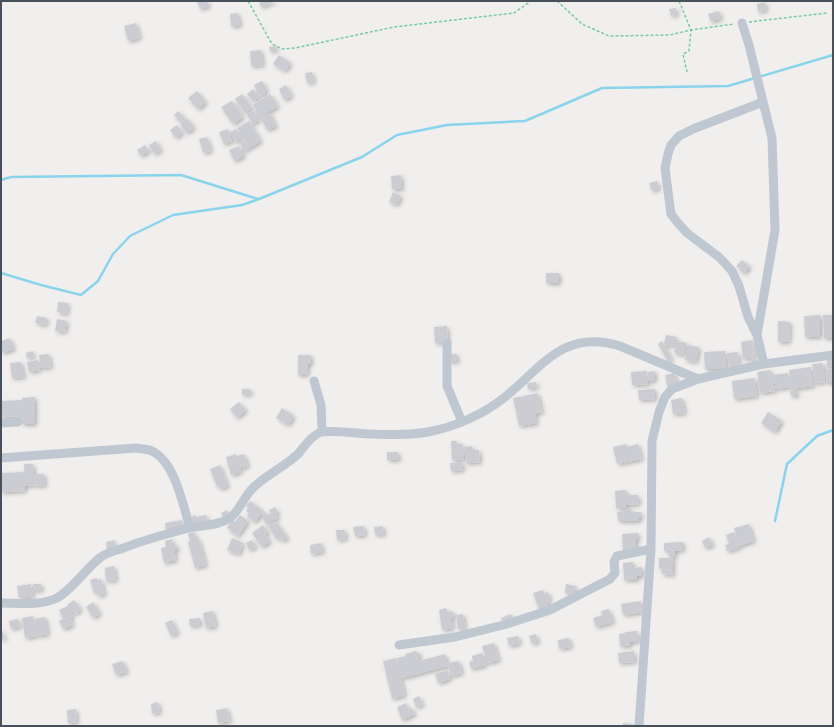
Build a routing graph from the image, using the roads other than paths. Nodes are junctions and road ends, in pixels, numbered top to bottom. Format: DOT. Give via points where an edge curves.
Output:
graph roads {
  1 [pos="742,23"];
  2 [pos="763,102"];
  3 [pos="757,335"];
  4 [pos="447,343"];
  5 [pos="833,355"];
  6 [pos="764,364"];
  7 [pos="698,379"];
  8 [pos="314,381"];
  9 [pos="18,422"];
  10 [pos="462,422"];
  11 [pos="1,423"];
  12 [pos="322,431"];
  13 [pos="1,458"];
  14 [pos="190,528"];
  15 [pos="651,549"];
  16 [pos="1,603"];
  17 [pos="400,645"];
  18 [pos="639,726"];
  1 -- 2 [label="street"];
  2 -- 3 [label="street" via="772,138 775,230"];
  2 -- 3 [label="street" via="679,136 671,145 665,168 671,214 687,233 719,257 732,271"];
  3 -- 6 [label="street"];
  4 -- 10 [label="street" via="447,386"];
  5 -- 6 [label="street"];
  6 -- 7 [label="street"];
  7 -- 10 [label="street" via="607,342 576,343 557,352 498,402"];
  7 -- 15 [label="street" via="668,392 657,418 652,441"];
  8 -- 12 [label="street" via="321,405"];
  9 -- 11 [label="street"];
  10 -- 12 [label="street" via="427,432 395,435"];
  12 -- 14 [label="street" via="312,437 290,461 254,487 230,518"];
  13 -- 14 [label="street" via="136,448 151,451 164,460 172,471"];
  14 -- 16 [label="street" via="157,536 102,556 57,598 41,603"];
  15 -- 17 [label="street" via="617,556 614,562 614,575 610,580 550,610 462,635"];
  15 -- 18 [label="street"];
}
